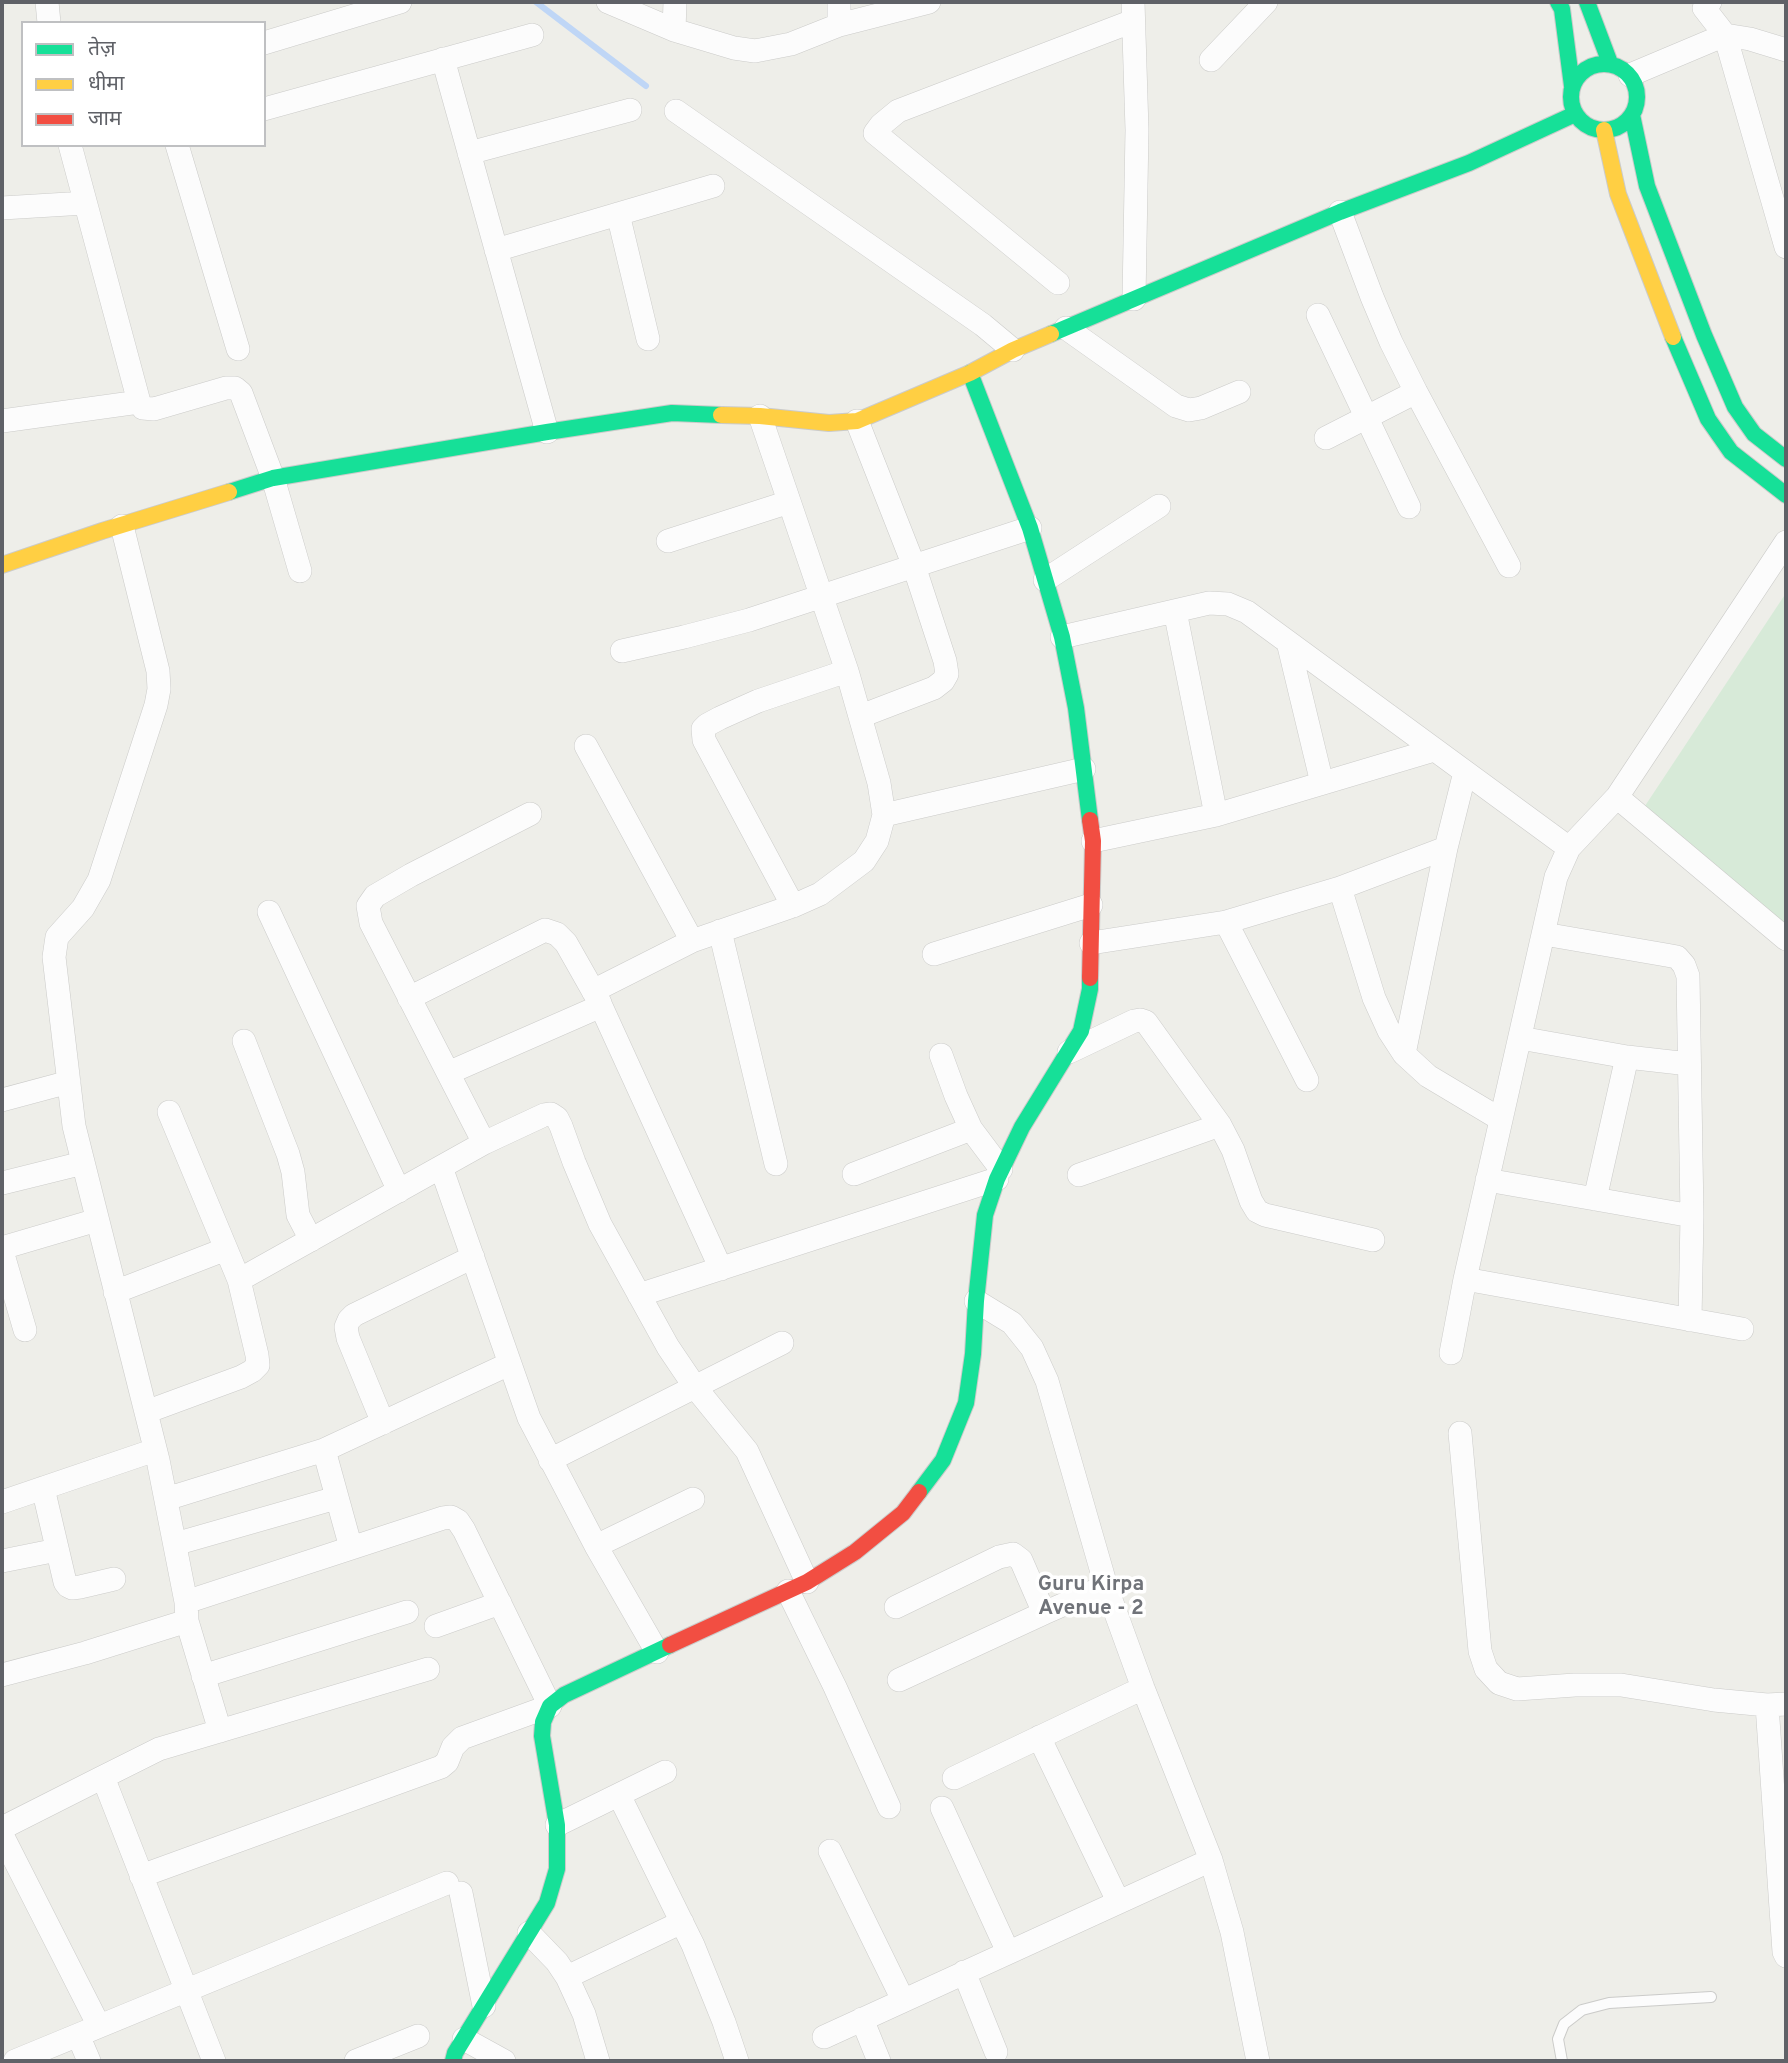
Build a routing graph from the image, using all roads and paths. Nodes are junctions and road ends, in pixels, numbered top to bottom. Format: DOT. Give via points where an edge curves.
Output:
graph roads {
  1 [pos="47,2"];
  2 [pos="400,2"];
  3 [pos="608,2"];
  4 [pos="675,2"];
  5 [pos="839,2"];
  6 [pos="929,2"];
  7 [pos="1266,2"];
  8 [pos="1558,2"];
  9 [pos="1587,2"];
  10 [pos="1705,4"];
  11 [pos="1133,12"];
  12 [pos="49,21"];
  13 [pos="839,25"];
  14 [pos="674,30"];
  15 [pos="531,35"];
  16 [pos="1725,35"];
  17 [pos="266,42"];
  18 [pos="1786,50"];
  19 [pos="443,59"];
  20 [pos="1211,60"];
  21 [pos="1620,69"];
  22 [pos="1572,86"];
  23 [pos="266,108"];
  24 [pos="630,110"];
  25 [pos="676,111"];
  26 [pos="1575,114"];
  27 [pos="1632,115"];
  28 [pos="1604,130"];
  29 [pos="70,147"];
  30 [pos="178,147"];
  31 [pos="469,153"];
  32 [pos="713,186"];
  33 [pos="85,203"];
  34 [pos="2,208"];
  35 [pos="1340,212"];
  36 [pos="618,214"];
  37 [pos="1786,247"];
  38 [pos="496,250"];
  39 [pos="1058,284"];
  40 [pos="1134,299"];
  41 [pos="1318,314"];
  42 [pos="1066,328"];
  43 [pos="649,339"];
  44 [pos="238,349"];
  45 [pos="1013,351"];
  46 [pos="971,373"];
  47 [pos="1239,392"];
  48 [pos="1416,393"];
  49 [pos="139,402"];
  50 [pos="760,416"];
  51 [pos="1366,418"];
  52 [pos="2,421"];
  53 [pos="857,421"];
  54 [pos="547,432"];
  55 [pos="1326,438"];
  56 [pos="1786,459"];
  57 [pos="273,478"];
  58 [pos="1786,495"];
  59 [pos="789,502"];
  60 [pos="1159,506"];
  61 [pos="1409,507"];
  62 [pos="122,526"];
  63 [pos="1030,528"];
  64 [pos="668,541"];
  65 [pos="1786,542"];
  66 [pos="2,565"];
  67 [pos="914,566"];
  68 [pos="1509,566"];
  69 [pos="300,571"];
  70 [pos="1045,580"];
  71 [pos="822,596"];
  72 [pos="1175,611"];
  73 [pos="1062,637"];
  74 [pos="1288,642"];
  75 [pos="622,651"];
  76 [pos="847,671"];
  77 [pos="861,716"];
  78 [pos="586,746"];
  79 [pos="1434,750"];
  80 [pos="1084,769"];
  81 [pos="1465,772"];
  82 [pos="1322,783"];
  83 [pos="1617,797"];
  84 [pos="530,814"];
  85 [pos="1216,815"];
  86 [pos="884,816"];
  87 [pos="1093,841"];
  88 [pos="1446,848"];
  89 [pos="1569,848"];
  90 [pos="1340,888"];
  91 [pos="1091,905"];
  92 [pos="793,906"];
  93 [pos="269,912"];
  94 [pos="1226,922"];
  95 [pos="720,931"];
  96 [pos="1544,934"];
  97 [pos="1786,939"];
  98 [pos="692,941"];
  99 [pos="1091,943"];
  100 [pos="934,954"];
  101 [pos="409,998"];
  102 [pos="597,998"];
  103 [pos="1520,1038"];
  104 [pos="244,1041"];
  105 [pos="1069,1052"];
  106 [pos="1404,1054"];
  107 [pos="941,1055"];
  108 [pos="1627,1057"];
  109 [pos="1689,1064"];
  110 [pos="448,1073"];
  111 [pos="1307,1080"];
  112 [pos="69,1082"];
  113 [pos="2,1100"];
  114 [pos="169,1112"];
  115 [pos="1500,1119"];
  116 [pos="1220,1125"];
  117 [pos="971,1129"];
  118 [pos="484,1143"];
  119 [pos="83,1163"];
  120 [pos="776,1164"];
  121 [pos="441,1167"];
  122 [pos="854,1174"];
  123 [pos="999,1174"];
  124 [pos="1079,1175"];
  125 [pos="1487,1180"];
  126 [pos="2,1182"];
  127 [pos="399,1191"];
  128 [pos="1595,1199"];
  129 [pos="1692,1216"];
  130 [pos="97,1220"];
  131 [pos="311,1240"];
  132 [pos="1373,1240"];
  133 [pos="2,1249"];
  134 [pos="226,1249"];
  135 [pos="473,1257"];
  136 [pos="721,1269"];
  137 [pos="1465,1279"];
  138 [pos="239,1280"];
  139 [pos="116,1292"];
  140 [pos="639,1295"];
  141 [pos="976,1301"];
  142 [pos="1690,1320"];
  143 [pos="1742,1329"];
  144 [pos="25,1330"];
  145 [pos="782,1343"];
  146 [pos="1451,1353"];
  147 [pos="509,1364"];
  148 [pos="695,1387"];
  149 [pos="146,1412"];
  150 [pos="383,1423"];
  151 [pos="1460,1433"];
  152 [pos="155,1450"];
  153 [pos="324,1450"];
  154 [pos="550,1460"];
  155 [pos="43,1488"];
  156 [pos="336,1498"];
  157 [pos="166,1499"];
  158 [pos="693,1499"];
  159 [pos="2,1502"];
  160 [pos="174,1544"];
  161 [pos="596,1546"];
  162 [pos="351,1548"];
  163 [pos="57,1550"];
  164 [pos="2,1561"];
  165 [pos="114,1579"];
  166 [pos="1106,1586"];
  167 [pos="797,1587"];
  168 [pos="500,1603"];
  169 [pos="896,1607"];
  170 [pos="187,1611"];
  171 [pos="407,1612"];
  172 [pos="1044,1613"];
  173 [pos="436,1626"];
  174 [pos="657,1652"];
  175 [pos="428,1669"];
  176 [pos="2,1675"];
  177 [pos="203,1676"];
  178 [pos="900,1680"];
  179 [pos="1143,1688"];
  180 [pos="1777,1704"];
  181 [pos="550,1706"];
  182 [pos="220,1731"];
  183 [pos="1039,1737"];
  184 [pos="665,1772"];
  185 [pos="103,1777"];
  186 [pos="954,1778"];
  187 [pos="619,1795"];
  188 [pos="889,1807"];
  189 [pos="942,1808"];
  190 [pos="557,1825"];
  191 [pos="2,1828"];
  192 [pos="2,1835"];
  193 [pos="831,1851"];
  194 [pos="1211,1860"];
  195 [pos="141,1876"];
  196 [pos="1118,1901"];
  197 [pos="682,1922"];
  198 [pos="529,1933"];
  199 [pos="1008,1952"];
  200 [pos="1786,1956"];
  201 [pos="964,1972"];
  202 [pos="568,1977"];
  203 [pos="186,1992"];
  204 [pos="1711,1997"];
  205 [pos="903,2000"];
  206 [pos="484,2006"];
  207 [pos="862,2019"];
  208 [pos="89,2031"];
  209 [pos="418,2036"];
  210 [pos="824,2037"];
  211 [pos="464,2039"];
  212 [pos="2,2045"];
  213 [pos="996,2052"];
  214 [pos="9,2061"];
  215 [pos="15,2061"];
  216 [pos="89,2061"];
  217 [pos="214,2061"];
  218 [pos="356,2061"];
  219 [pos="453,2061"];
  220 [pos="504,2061"];
  221 [pos="598,2061"];
  222 [pos="737,2061"];
  223 [pos="879,2061"];
  224 [pos="1258,2061"];
  225 [pos="1562,2061"];
  1 -- 12 [label="street"];
  2 -- 17 [label="street"];
  3 -- 14 [label="street"];
  4 -- 14 [label="street"];
  5 -- 13 [label="street"];
  6 -- 13 [label="street"];
  7 -- 20 [label="street"];
  8 -- 22 [label="street"];
  9 -- 21 [label="street"];
  10 -- 16 [label="street"];
  11 -- 39 [label="street" via="898,111 875,133"];
  11 -- 40 [label="street"];
  13 -- 14 [label="street" via="791,44 755,51"];
  15 -- 19 [label="street"];
  16 -- 18 [label="street"];
  16 -- 21 [label="street"];
  16 -- 37 [label="street"];
  19 -- 23 [label="street"];
  19 -- 31 [label="street"];
  21 -- 22 [label="street" via="1591,65"];
  21 -- 27 [label="street" via="1635,84"];
  22 -- 26 [label="street"];
  24 -- 31 [label="street"];
  25 -- 45 [label="street" via="983,325"];
  26 -- 28 [label="street" via="1592,128"];
  26 -- 35 [label="street" via="1469,163"];
  27 -- 28 [label="street" via="1615,129"];
  27 -- 56 [label="street" via="1647,186 1735,407 1754,434"];
  28 -- 58 [label="street" via="1618,194 1707,419 1731,453"];
  29 -- 33 [label="street"];
  30 -- 44 [label="street"];
  31 -- 38 [label="street"];
  32 -- 36 [label="street"];
  33 -- 34 [label="street"];
  33 -- 49 [label="street"];
  35 -- 40 [label="street"];
  35 -- 48 [label="street" via="1372,298"];
  36 -- 38 [label="street"];
  36 -- 43 [label="street"];
  38 -- 54 [label="street"];
  40 -- 42 [label="street"];
  41 -- 51 [label="street"];
  42 -- 45 [label="street"];
  42 -- 47 [label="street" via="1176,406 1201,408"];
  45 -- 46 [label="street"];
  46 -- 53 [label="street"];
  46 -- 63 [label="street"];
  48 -- 51 [label="street"];
  48 -- 68 [label="street"];
  49 -- 52 [label="street"];
  49 -- 57 [label="street" via="143,408 154,409 235,388 246,404"];
  50 -- 53 [label="street"];
  50 -- 54 [label="street" via="672,413"];
  50 -- 59 [label="street"];
  51 -- 55 [label="street"];
  51 -- 61 [label="street"];
  53 -- 67 [label="street"];
  54 -- 57 [label="street"];
  57 -- 62 [label="street"];
  57 -- 69 [label="street"];
  59 -- 64 [label="street"];
  59 -- 71 [label="street"];
  60 -- 70 [label="street"];
  62 -- 66 [label="street"];
  62 -- 112 [label="street" via="159,689 99,880 54,946"];
  63 -- 67 [label="street"];
  63 -- 70 [label="street"];
  65 -- 83 [label="street"];
  67 -- 71 [label="street"];
  67 -- 77 [label="street" via="947,674 934,688"];
  70 -- 73 [label="street"];
  71 -- 75 [label="street" via="723,627"];
  71 -- 76 [label="street"];
  72 -- 73 [label="street"];
  72 -- 74 [label="street" via="1228,604"];
  72 -- 85 [label="street"];
  73 -- 80 [label="street"];
  74 -- 79 [label="street"];
  74 -- 82 [label="street"];
  76 -- 77 [label="street"];
  76 -- 92 [label="street" via="758,701 704,729 704,740"];
  77 -- 86 [label="street"];
  78 -- 98 [label="street"];
  79 -- 81 [label="street"];
  79 -- 82 [label="street"];
  80 -- 86 [label="street"];
  80 -- 87 [label="street"];
  81 -- 88 [label="street"];
  81 -- 89 [label="street"];
  82 -- 85 [label="street"];
  83 -- 89 [label="street"];
  83 -- 97 [label="street"];
  84 -- 101 [label="street" via="411,875 375,896 368,906 371,923"];
  85 -- 87 [label="street"];
  86 -- 92 [label="street" via="877,841 864,861 820,894"];
  87 -- 91 [label="street"];
  88 -- 90 [label="street"];
  88 -- 106 [label="street"];
  89 -- 96 [label="street" via="1556,877"];
  90 -- 94 [label="street"];
  90 -- 106 [label="street" via="1374,998"];
  91 -- 99 [label="street"];
  91 -- 100 [label="street"];
  92 -- 95 [label="street"];
  93 -- 127 [label="street"];
  94 -- 99 [label="street"];
  94 -- 111 [label="street"];
  95 -- 98 [label="street"];
  95 -- 120 [label="street"];
  96 -- 103 [label="street"];
  96 -- 109 [label="street" via="1677,957 1688,976"];
  98 -- 102 [label="street"];
  99 -- 105 [label="street" via="1090,989 1081,1031"];
  101 -- 102 [label="street" via="545,930 566,943"];
  101 -- 110 [label="street"];
  102 -- 110 [label="street"];
  102 -- 136 [label="street"];
  103 -- 108 [label="street"];
  103 -- 115 [label="street"];
  104 -- 131 [label="street" via="288,1154 299,1215"];
  105 -- 116 [label="street" via="1134,1021 1146,1022"];
  105 -- 123 [label="street"];
  106 -- 115 [label="street" via="1428,1076"];
  107 -- 117 [label="street"];
  108 -- 109 [label="street"];
  108 -- 128 [label="street"];
  109 -- 129 [label="street"];
  110 -- 118 [label="street"];
  112 -- 113 [label="street"];
  112 -- 119 [label="street"];
  114 -- 134 [label="street"];
  115 -- 125 [label="street"];
  116 -- 124 [label="street"];
  116 -- 132 [label="street" via="1257,1211"];
  117 -- 122 [label="street"];
  117 -- 123 [label="street"];
  118 -- 121 [label="street"];
  118 -- 140 [label="street" via="544,1115 557,1118 600,1224"];
  119 -- 126 [label="street"];
  119 -- 130 [label="street"];
  121 -- 127 [label="street"];
  121 -- 135 [label="street"];
  123 -- 136 [label="street"];
  123 -- 141 [label="street" via="985,1215"];
  125 -- 128 [label="street"];
  125 -- 137 [label="street"];
  127 -- 131 [label="street"];
  128 -- 129 [label="street"];
  129 -- 142 [label="street"];
  130 -- 133 [label="street"];
  130 -- 139 [label="street"];
  131 -- 138 [label="street"];
  133 -- 144 [label="street"];
  134 -- 138 [label="street"];
  134 -- 139 [label="street"];
  135 -- 147 [label="street"];
  135 -- 150 [label="street" via="349,1320 348,1338"];
  136 -- 140 [label="street"];
  137 -- 142 [label="street"];
  137 -- 146 [label="street"];
  138 -- 149 [label="street" via="258,1365 241,1377"];
  139 -- 149 [label="street"];
  140 -- 148 [label="street"];
  141 -- 166 [label="street" via="1012,1324 1032,1348 1047,1381"];
  141 -- 167 [label="street" via="966,1403 943,1460 903,1513 855,1552"];
  142 -- 143 [label="street"];
  145 -- 148 [label="street"];
  147 -- 150 [label="street"];
  147 -- 154 [label="street"];
  148 -- 154 [label="street"];
  148 -- 167 [label="street" via="747,1451"];
  149 -- 152 [label="street"];
  150 -- 153 [label="street"];
  151 -- 180 [label="street" via="1480,1651 1486,1669 1499,1683 1517,1689 1620,1685 1714,1700"];
  152 -- 155 [label="street"];
  152 -- 157 [label="street"];
  153 -- 156 [label="street"];
  153 -- 157 [label="street"];
  154 -- 161 [label="street"];
  155 -- 159 [label="street"];
  155 -- 163 [label="street"];
  156 -- 160 [label="street"];
  156 -- 162 [label="street"];
  157 -- 160 [label="street"];
  158 -- 161 [label="street"];
  160 -- 170 [label="street"];
  161 -- 174 [label="street"];
  162 -- 168 [label="street" via="451,1517 464,1530"];
  162 -- 170 [label="street"];
  163 -- 164 [label="street"];
  163 -- 165 [label="street" via="68,1586"];
  166 -- 172 [label="street"];
  166 -- 179 [label="street"];
  167 -- 174 [label="street"];
  167 -- 188 [label="street" via="835,1687"];
  168 -- 173 [label="street"];
  168 -- 181 [label="street"];
  169 -- 172 [label="street" via="1013,1554 1021,1560"];
  170 -- 176 [label="street" via="85,1653"];
  170 -- 177 [label="street"];
  171 -- 177 [label="street"];
  172 -- 178 [label="street"];
  174 -- 181 [label="street"];
  175 -- 182 [label="street"];
  177 -- 182 [label="street"];
  179 -- 183 [label="street"];
  179 -- 194 [label="street"];
  180 -- 200 [label="street"];
  181 -- 190 [label="street" via="542,1737"];
  181 -- 195 [label="street" via="462,1738 440,1767"];
  182 -- 185 [label="street" via="159,1749"];
  183 -- 186 [label="street"];
  183 -- 196 [label="street"];
  184 -- 187 [label="street"];
  185 -- 191 [label="street"];
  185 -- 195 [label="street"];
  187 -- 190 [label="street"];
  187 -- 197 [label="street"];
  189 -- 199 [label="street"];
  190 -- 198 [label="street" via="557,1869 547,1903"];
  192 -- 208 [label="street"];
  193 -- 205 [label="street"];
  194 -- 196 [label="street"];
  194 -- 224 [label="street" via="1232,1932"];
  195 -- 203 [label="street"];
  196 -- 199 [label="street"];
  197 -- 202 [label="street"];
  197 -- 222 [label="street"];
  198 -- 202 [label="street"];
  198 -- 206 [label="street"];
  199 -- 201 [label="street"];
  201 -- 205 [label="street"];
  201 -- 213 [label="street"];
  202 -- 221 [label="street"];
  203 -- 206 [label="street" via="454,1888"];
  203 -- 208 [label="street"];
  203 -- 217 [label="street"];
  204 -- 225 [label="lane" via="1609,2003 1582,2010 1564,2024 1559,2039"];
  205 -- 207 [label="street"];
  206 -- 211 [label="street"];
  207 -- 210 [label="street"];
  207 -- 223 [label="street"];
  208 -- 215 [label="street"];
  208 -- 216 [label="street"];
  209 -- 218 [label="street"];
  211 -- 219 [label="street"];
  211 -- 220 [label="street"];
  212 -- 214 [label="street"];
}
